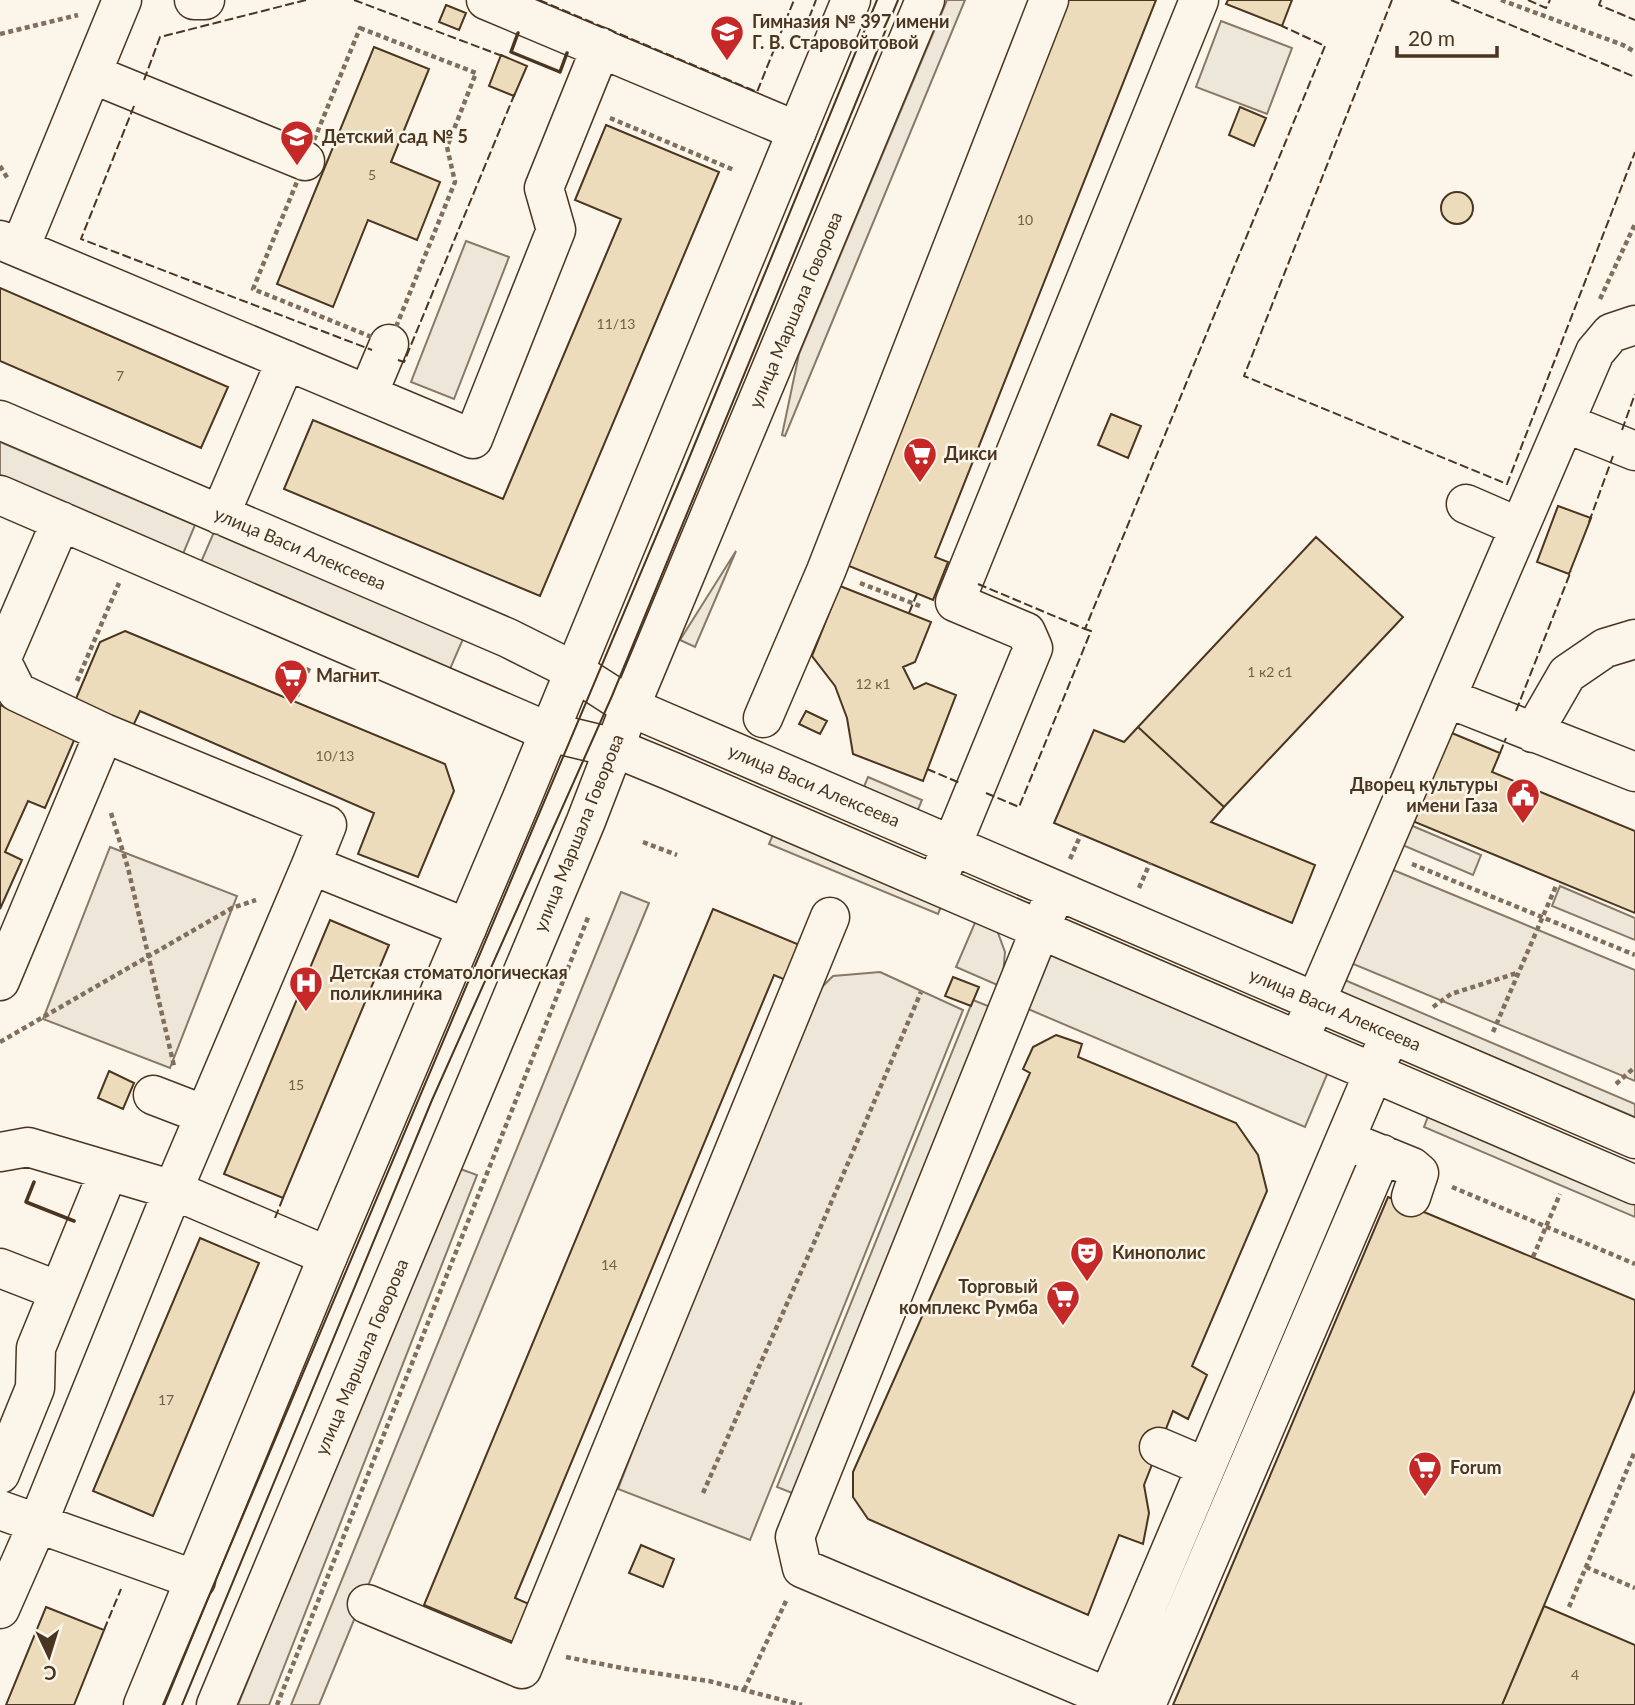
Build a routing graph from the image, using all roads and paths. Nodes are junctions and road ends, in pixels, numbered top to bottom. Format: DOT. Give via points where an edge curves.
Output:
graph roads {
  1 [pos="122,0"];
  2 [pos="194,0"];
  3 [pos="205,0"];
  4 [pos="486,0"];
  5 [pos="851,0"];
  6 [pos="925,0"];
  7 [pos="1049,0"];
  8 [pos="1199,0"];
  9 [pos="1502,0"];
  10 [pos="87,12"];
  11 [pos="0,34"];
  12 [pos="1623,45"];
  13 [pos="1635,46"];
  14 [pos="601,47"];
  15 [pos="1635,52"];
  16 [pos="92,74"];
  17 [pos="577,104"];
  18 [pos="797,131"];
  19 [pos="305,161"];
  20 [pos="734,170"];
  21 [pos="1635,224"];
  22 [pos="10,244"];
  23 [pos="1629,327"];
  24 [pos="389,344"];
  25 [pos="286,360"];
  26 [pos="368,394"];
  27 [pos="0,420"];
  28 [pos="1565,423"];
  29 [pos="1635,451"];
  30 [pos="0,495"];
  31 [pos="1466,504"];
  32 [pos="220,515"];
  33 [pos="61,521"];
  34 [pos="1519,527"];
  35 [pos="826,571"];
  36 [pos="122,578"];
  37 [pos="912,603"];
  38 [pos="1635,639"];
  39 [pos="313,659"];
  40 [pos="1,661"];
  41 [pos="574,671"];
  42 [pos="297,696"];
  43 [pos="1447,698"];
  44 [pos="630,707"];
  45 [pos="63,714"];
  46 [pos="763,718"];
  47 [pos="549,733"];
  48 [pos="1533,733"];
  49 [pos="99,745"];
  50 [pos="615,747"];
  51 [pos="1635,772"];
  52 [pos="1081,834"];
  53 [pos="643,842"];
  54 [pos="966,851"];
  55 [pos="1382,851"];
  56 [pos="677,855"];
  57 [pos="1150,863"];
  58 [pos="311,864"];
  59 [pos="1062,877"];
  60 [pos="1556,886"];
  61 [pos="949,891"];
  62 [pos="1137,894"];
  63 [pos="232,908"];
  64 [pos="590,912"];
  65 [pos="830,917"];
  66 [pos="1542,917"];
  67 [pos="467,928"];
  68 [pos="1040,930"];
  69 [pos="1635,955"];
  70 [pos="149,957"];
  71 [pos="1518,973"];
  72 [pos="0,981"];
  73 [pos="921,992"];
  74 [pos="1316,1002"];
  75 [pos="1433,1007"];
  76 [pos="1493,1032"];
  77 [pos="1390,1033"];
  78 [pos="1299,1041"];
  79 [pos="0,1042"];
  80 [pos="1635,1067"];
  81 [pos="1373,1073"];
  82 [pos="1616,1084"];
  83 [pos="181,1105"];
  84 [pos="1345,1139"];
  85 [pos="1635,1139"];
  86 [pos="0,1153"];
  87 [pos="1382,1154"];
  88 [pos="108,1172"];
  89 [pos="1415,1185"];
  90 [pos="1635,1185"];
  91 [pos="173,1190"];
  92 [pos="1560,1194"];
  93 [pos="1546,1226"];
  94 [pos="328,1256"];
  95 [pos="1533,1257"];
  96 [pos="1635,1264"];
  97 [pos="0,1268"];
  98 [pos="60,1291"];
  99 [pos="1635,1451"];
  100 [pos="1156,1454"];
  101 [pos="1203,1473"];
  102 [pos="0,1474"];
  103 [pos="703,1493"];
  104 [pos="0,1510"];
  105 [pos="37,1525"];
  106 [pos="1586,1567"];
  107 [pos="802,1568"];
  108 [pos="196,1580"];
  109 [pos="1635,1588"];
  110 [pos="367,1604"];
  111 [pos="1569,1607"];
  112 [pos="0,1609"];
  113 [pos="531,1648"];
  114 [pos="744,1690"];
  115 [pos="1113,1703"];
  116 [pos="143,1705"];
  117 [pos="216,1705"];
  118 [pos="277,1705"];
  119 [pos="802,1705"];
  120 [pos="1146,1705"];
  1 -- 16 [label="main road"];
  2 -- 3 [label="main road"];
  4 -- 14 [label="main road"];
  5 -- 18 [label="main road"];
  6 -- 44 [label="main road, улица Маршала Говорова"];
  7 -- 35 [label="main road"];
  8 -- 54 [label="main road" via="955,602 1027,632 1033,648 974,788"];
  9 -- 12 [label="path"];
  10 -- 11 [label="path"];
  12 -- 13 [label="path"];
  12 -- 15 [label="path"];
  14 -- 17 [label="main road"];
  14 -- 18 [label="main road"];
  16 -- 19 [label="main road"];
  16 -- 22 [label="main road"];
  17 -- 20 [label="path"];
  17 -- 26 [label="main road" via="544,188 556,230 473,439"];
  18 -- 41 [label="main road"];
  19 -- 24 [label="path" via="253,289"];
  19 -- 24 [label="path" via="360,28 476,73 447,147 455,182"];
  21 -- 23 [label="path" via="1597,306"];
  22 -- 25 [label="main road"];
  23 -- 28 [label="main road" via="1595,352"];
  24 -- 26 [label="main road"];
  25 -- 26 [label="main road"];
  25 -- 32 [label="main road"];
  27 -- 32 [label="main road, улица Васи Алексеева"];
  28 -- 29 [label="main road"];
  28 -- 34 [label="main road"];
  30 -- 33 [label="main road"];
  31 -- 34 [label="main road"];
  32 -- 41 [label="main road, улица Васи Алексеева" via="508,638"];
  33 -- 40 [label="main road"];
  33 -- 47 [label="main road"];
  34 -- 43 [label="main road"];
  35 -- 37 [label="path"];
  35 -- 46 [label="main road"];
  36 -- 45 [label="path"];
  38 -- 48 [label="main road" via="1605,648 1567,674"];
  39 -- 42 [label="path"];
  40 -- 45 [label="main road" via="17,692"];
  41 -- 44 [label="main road, улица Васи Алексеева"];
  41 -- 47 [label="main road"];
  43 -- 48 [label="main road"];
  43 -- 55 [label="main road"];
  44 -- 50 [label="main road, улица Маршала Говорова"];
  44 -- 54 [label="main road, улица Васи Алексеева"];
  45 -- 49 [label="main road"];
  47 -- 50 [label="main road"];
  47 -- 67 [label="main road"];
  48 -- 51 [label="main road"];
  49 -- 58 [label="main road" via="327,825"];
  49 -- 70 [label="path"];
  49 -- 72 [label="main road"];
  50 -- 61 [label="main road"];
  50 -- 117 [label="main road, улица Маршала Говорова"];
  52 -- 59 [label="path"];
  53 -- 56 [label="path"];
  54 -- 59 [label="main road, улица Васи Алексеева"];
  54 -- 61 [label="main road"];
  55 -- 66 [label="path"];
  55 -- 74 [label="main road"];
  57 -- 62 [label="path"];
  58 -- 67 [label="main road"];
  58 -- 83 [label="main road"];
  59 -- 68 [label="main road"];
  59 -- 74 [label="main road, улица Васи Алексеева"];
  60 -- 66 [label="path"];
  61 -- 68 [label="main road"];
  63 -- 70 [label="path"];
  64 -- 118 [label="path"];
  65 -- 113 [label="main road"];
  66 -- 69 [label="path"];
  66 -- 71 [label="path"];
  67 -- 94 [label="main road"];
  68 -- 78 [label="main road"];
  68 -- 107 [label="main road" via="795,1537"];
  70 -- 79 [label="path"];
  70 -- 83 [label="path"];
  71 -- 75 [label="path" via="1451,994"];
  71 -- 76 [label="path"];
  73 -- 103 [label="path"];
  74 -- 77 [label="main road, улица Васи Алексеева"];
  74 -- 78 [label="main road"];
  77 -- 81 [label="main road"];
  77 -- 85 [label="main road, улица Васи Алексеева"];
  78 -- 81 [label="main road"];
  80 -- 82 [label="path"];
  81 -- 84 [label="main road"];
  81 -- 90 [label="main road"];
  83 -- 91 [label="main road"];
  84 -- 87 [label="main road"];
  84 -- 101 [label="main road"];
  86 -- 88 [label="main road" via="28,1147"];
  87 -- 89 [label="main road"];
  87 -- 120 [label="main road"];
  88 -- 91 [label="main road"];
  88 -- 98 [label="main road"];
  89 -- 93 [label="path"];
  91 -- 94 [label="main road"];
  91 -- 105 [label="main road"];
  92 -- 93 [label="path"];
  93 -- 95 [label="path"];
  93 -- 96 [label="path"];
  94 -- 108 [label="main road"];
  97 -- 98 [label="main road"];
  98 -- 102 [label="main road" via="36,1348 35,1388"];
  99 -- 106 [label="path"];
  100 -- 101 [label="main road"];
  101 -- 115 [label="main road"];
  104 -- 105 [label="main road"];
  105 -- 108 [label="main road"];
  105 -- 112 [label="main road"];
  106 -- 109 [label="path"];
  106 -- 111 [label="path"];
  107 -- 114 [label="path"];
  107 -- 115 [label="main road"];
  108 -- 116 [label="main road"];
  110 -- 113 [label="main road" via="522,1670"];
  113 -- 114 [label="path"];
  114 -- 119 [label="path"];
}
